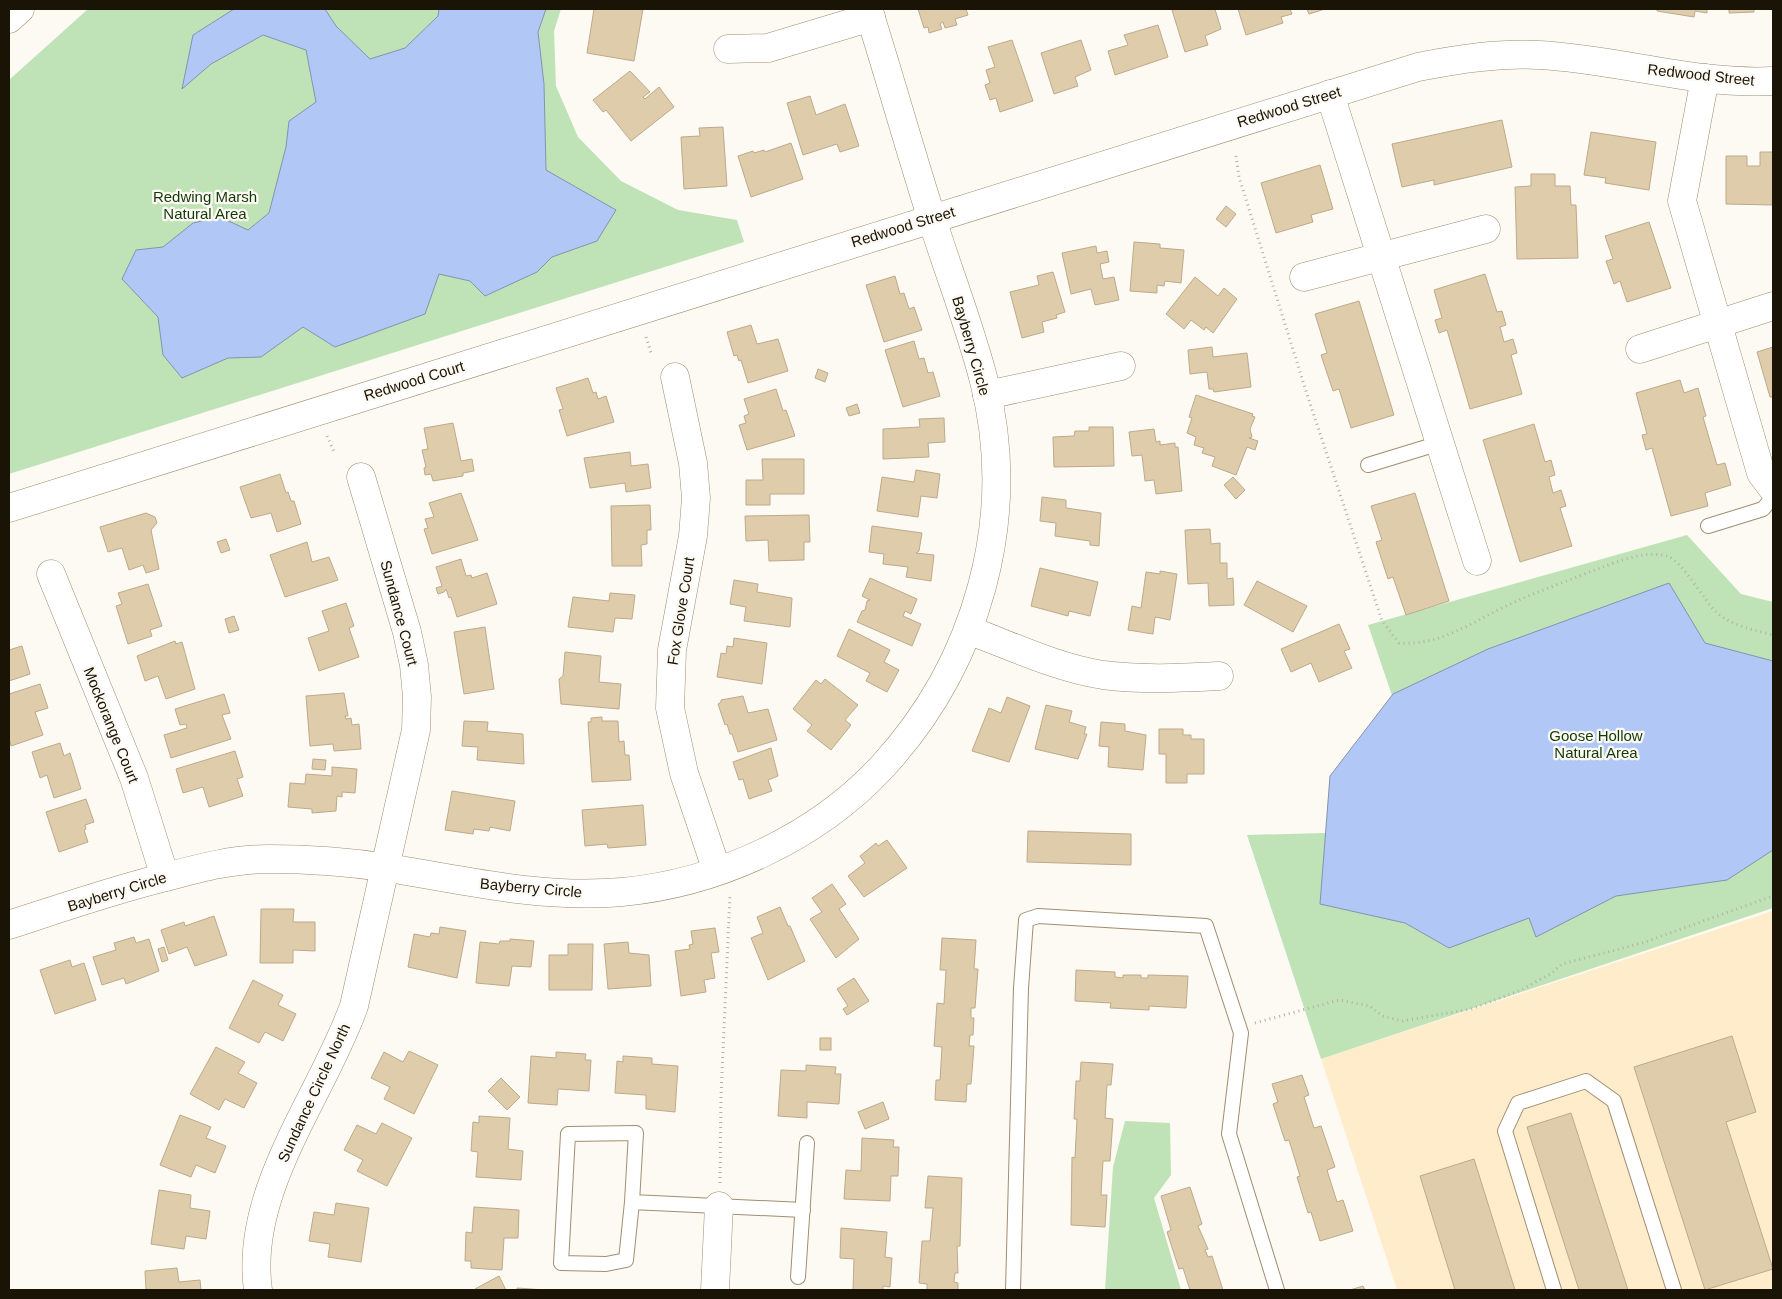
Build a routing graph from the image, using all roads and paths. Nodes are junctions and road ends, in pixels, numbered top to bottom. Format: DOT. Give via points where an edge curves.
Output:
graph roads {
  1 [pos="20,9"];
  2 [pos="870,13"];
  3 [pos="9,19"];
  4 [pos="728,49"];
  5 [pos="1705,78"];
  6 [pos="1773,81"];
  7 [pos="1330,94"];
  8 [pos="1236,156"];
  9 [pos="931,218"];
  10 [pos="1486,229"];
  11 [pos="818,253"];
  12 [pos="1382,256"];
  13 [pos="1304,277"];
  14 [pos="1773,306"];
  15 [pos="1718,324"];
  16 [pos="646,337"];
  17 [pos="1640,349"];
  18 [pos="651,353"];
  19 [pos="1121,366"];
  20 [pos="675,377"];
  21 [pos="987,395"];
  22 [pos="327,436"];
  23 [pos="1440,442"];
  24 [pos="335,454"];
  25 [pos="1368,465"];
  26 [pos="361,477"];
  27 [pos="1773,489"];
  28 [pos="1773,497"];
  29 [pos="9,508"];
  30 [pos="1708,526"];
  31 [pos="1477,561"];
  32 [pos="51,574"];
  33 [pos="968,630"];
  34 [pos="1773,635"];
  35 [pos="1219,676"];
  36 [pos="386,868"];
  37 [pos="724,869"];
  38 [pos="165,877"];
  39 [pos="1773,896"];
  40 [pos="9,925"];
  41 [pos="1255,1023"];
  42 [pos="807,1143"];
  43 [pos="632,1202"];
  44 [pos="719,1206"];
  45 [pos="803,1210"];
  46 [pos="798,1277"];
  47 [pos="258,1290"];
  48 [pos="715,1290"];
  49 [pos="1013,1290"];
  50 [pos="1276,1290"];
  51 [pos="1554,1290"];
  52 [pos="1674,1290"];
  1 -- 3 [label="street"];
  2 -- 4 [label="street" via="768,48"];
  2 -- 9 [label="street, Bayberry Circle"];
  5 -- 6 [label="street, Redwood Street"];
  5 -- 7 [label="street, Redwood Street" via="1578,59 1495,55 1418,67"];
  5 -- 15 [label="street" via="1682,201"];
  7 -- 9 [label="street, Redwood Street"];
  7 -- 12 [label="street"];
  8 -- 34 [label="path" via="1239,177 1299,369 1382,621 1399,643 1417,644 1445,637 1508,604 1622,560 1646,556 1668,556 1681,566 1717,613 1739,626"];
  9 -- 11 [label="street, Redwood Street"];
  9 -- 21 [label="street, Bayberry Circle"];
  10 -- 12 [label="street"];
  11 -- 29 [label="street, Redwood Court"];
  12 -- 13 [label="street"];
  12 -- 23 [label="street"];
  14 -- 15 [label="street"];
  15 -- 17 [label="street"];
  15 -- 27 [label="street" via="1761,473"];
  16 -- 18 [label="path"];
  19 -- 21 [label="street"];
  20 -- 37 [label="street, Fox Glove Court" via="693,463 696,498 694,536 672,650 670,708 684,773"];
  21 -- 33 [label="street, Bayberry Circle" via="995,445 997,494 992,545 977,609"];
  22 -- 24 [label="path"];
  23 -- 25 [label="lane"];
  23 -- 31 [label="street"];
  26 -- 36 [label="street, Sundance Court" via="407,632 417,698 410,765"];
  28 -- 30 [label="lane" via="1763,509"];
  32 -- 38 [label="street, Mockorange Court" via="134,778"];
  33 -- 35 [label="street" via="1102,675 1157,679"];
  33 -- 37 [label="street, Bayberry Circle" via="952,669 934,700 905,742 870,780 830,814 779,845"];
  36 -- 37 [label="street, Bayberry Circle" via="501,887 571,894 650,888"];
  36 -- 38 [label="street, Bayberry Circle" via="264,859 216,864"];
  36 -- 47 [label="street, Sundance Circle North" via="354,1006 270,1192 261,1224"];
  37 -- 44 [label="path"];
  38 -- 40 [label="street, Bayberry Circle"];
  39 -- 41 [label="path" via="1642,943 1562,964 1521,990 1471,1009 1402,1022 1382,1016 1370,1006 1340,1000"];
  42 -- 45 [label="lane"];
  43 -- 43 [label="lane" via="626,1260 606,1264 560,1263 568,1134 636,1133"];
  43 -- 44 [label="lane"];
  44 -- 45 [label="lane"];
  44 -- 48 [label="street"];
  45 -- 46 [label="lane"];
  49 -- 50 [label="lane" via="1021,988 1026,920 1038,916 1206,926 1240,1033 1229,1134"];
  51 -- 52 [label="lane" via="1505,1131 1518,1103 1586,1081 1614,1101"];
}
